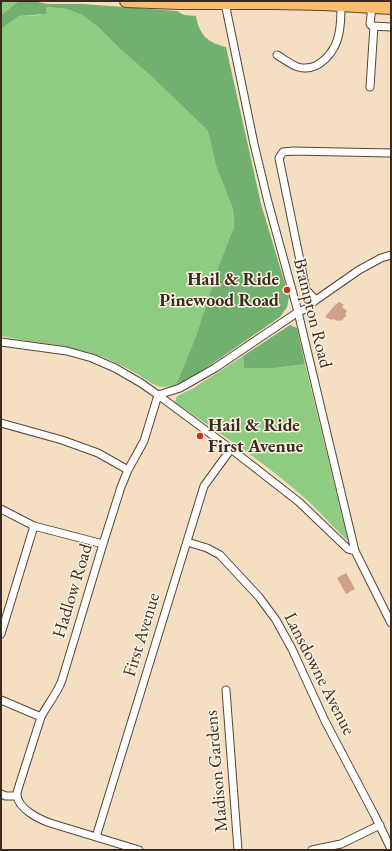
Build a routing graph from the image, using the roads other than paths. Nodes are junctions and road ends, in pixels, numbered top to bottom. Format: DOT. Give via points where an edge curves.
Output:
graph roads {
  1 [pos="126,1"];
  2 [pos="167,1"];
  3 [pos="225,2"];
  4 [pos="341,5"];
  5 [pos="372,6"];
  6 [pos="391,8"];
  7 [pos="374,26"];
  8 [pos="391,27"];
  9 [pos="277,55"];
  10 [pos="370,87"];
  11 [pos="391,153"];
  12 [pos="391,255"];
  13 [pos="316,300"];
  14 [pos="298,312"];
  15 [pos="1,342"];
  16 [pos="158,395"];
  17 [pos="1,423"];
  18 [pos="231,449"];
  19 [pos="128,470"];
  20 [pos="1,510"];
  21 [pos="34,526"];
  22 [pos="187,542"];
  23 [pos="103,544"];
  24 [pos="355,551"];
  25 [pos="391,622"];
  26 [pos="1,634"];
  27 [pos="226,690"];
  28 [pos="1,700"];
  29 [pos="41,717"];
  30 [pos="1,794"];
  31 [pos="17,796"];
  32 [pos="380,825"];
  33 [pos="96,837"];
  34 [pos="391,849"];
  35 [pos="139,850"];
  36 [pos="238,850"];
  37 [pos="312,850"];
  1 -- 2 [label="main road"];
  2 -- 3 [label="main road"];
  3 -- 4 [label="main road"];
  3 -- 14 [label="street, Brampton Road" via="254,144"];
  4 -- 5 [label="main road"];
  4 -- 9 [label="street" via="338,40 325,60 312,67 299,68"];
  5 -- 6 [label="main road"];
  5 -- 7 [label="street" via="370,24"];
  7 -- 8 [label="street"];
  7 -- 10 [label="street"];
  11 -- 13 [label="street" via="294,151 284,152 279,158 306,290"];
  12 -- 13 [label="street" via="359,270"];
  13 -- 14 [label="street"];
  14 -- 16 [label="street" via="209,371 180,388"];
  14 -- 24 [label="street, Brampton Road"];
  15 -- 16 [label="street" via="92,358 115,368"];
  16 -- 18 [label="street"];
  16 -- 19 [label="street, Hadlow Road" via="144,441"];
  17 -- 19 [label="street" via="98,453"];
  18 -- 22 [label="street, First Avenue" via="204,486"];
  18 -- 24 [label="street" via="299,502 348,549"];
  19 -- 23 [label="street, Hadlow Road"];
  20 -- 21 [label="street"];
  21 -- 23 [label="street"];
  21 -- 26 [label="street"];
  22 -- 32 [label="street, Lansdowne Avenue" via="220,555 276,620"];
  22 -- 33 [label="street, First Avenue"];
  23 -- 29 [label="street, Hadlow Road" via="59,687"];
  24 -- 25 [label="street, Brampton Road"];
  27 -- 36 [label="street, Madison Gardens"];
  28 -- 29 [label="street"];
  29 -- 31 [label="street, Hadlow Road"];
  30 -- 31 [label="street"];
  31 -- 33 [label="street" via="24,808 41,819"];
  32 -- 34 [label="street, Lansdowne Avenue"];
  32 -- 37 [label="street" via="341,844"];
  33 -- 35 [label="street"];
}
